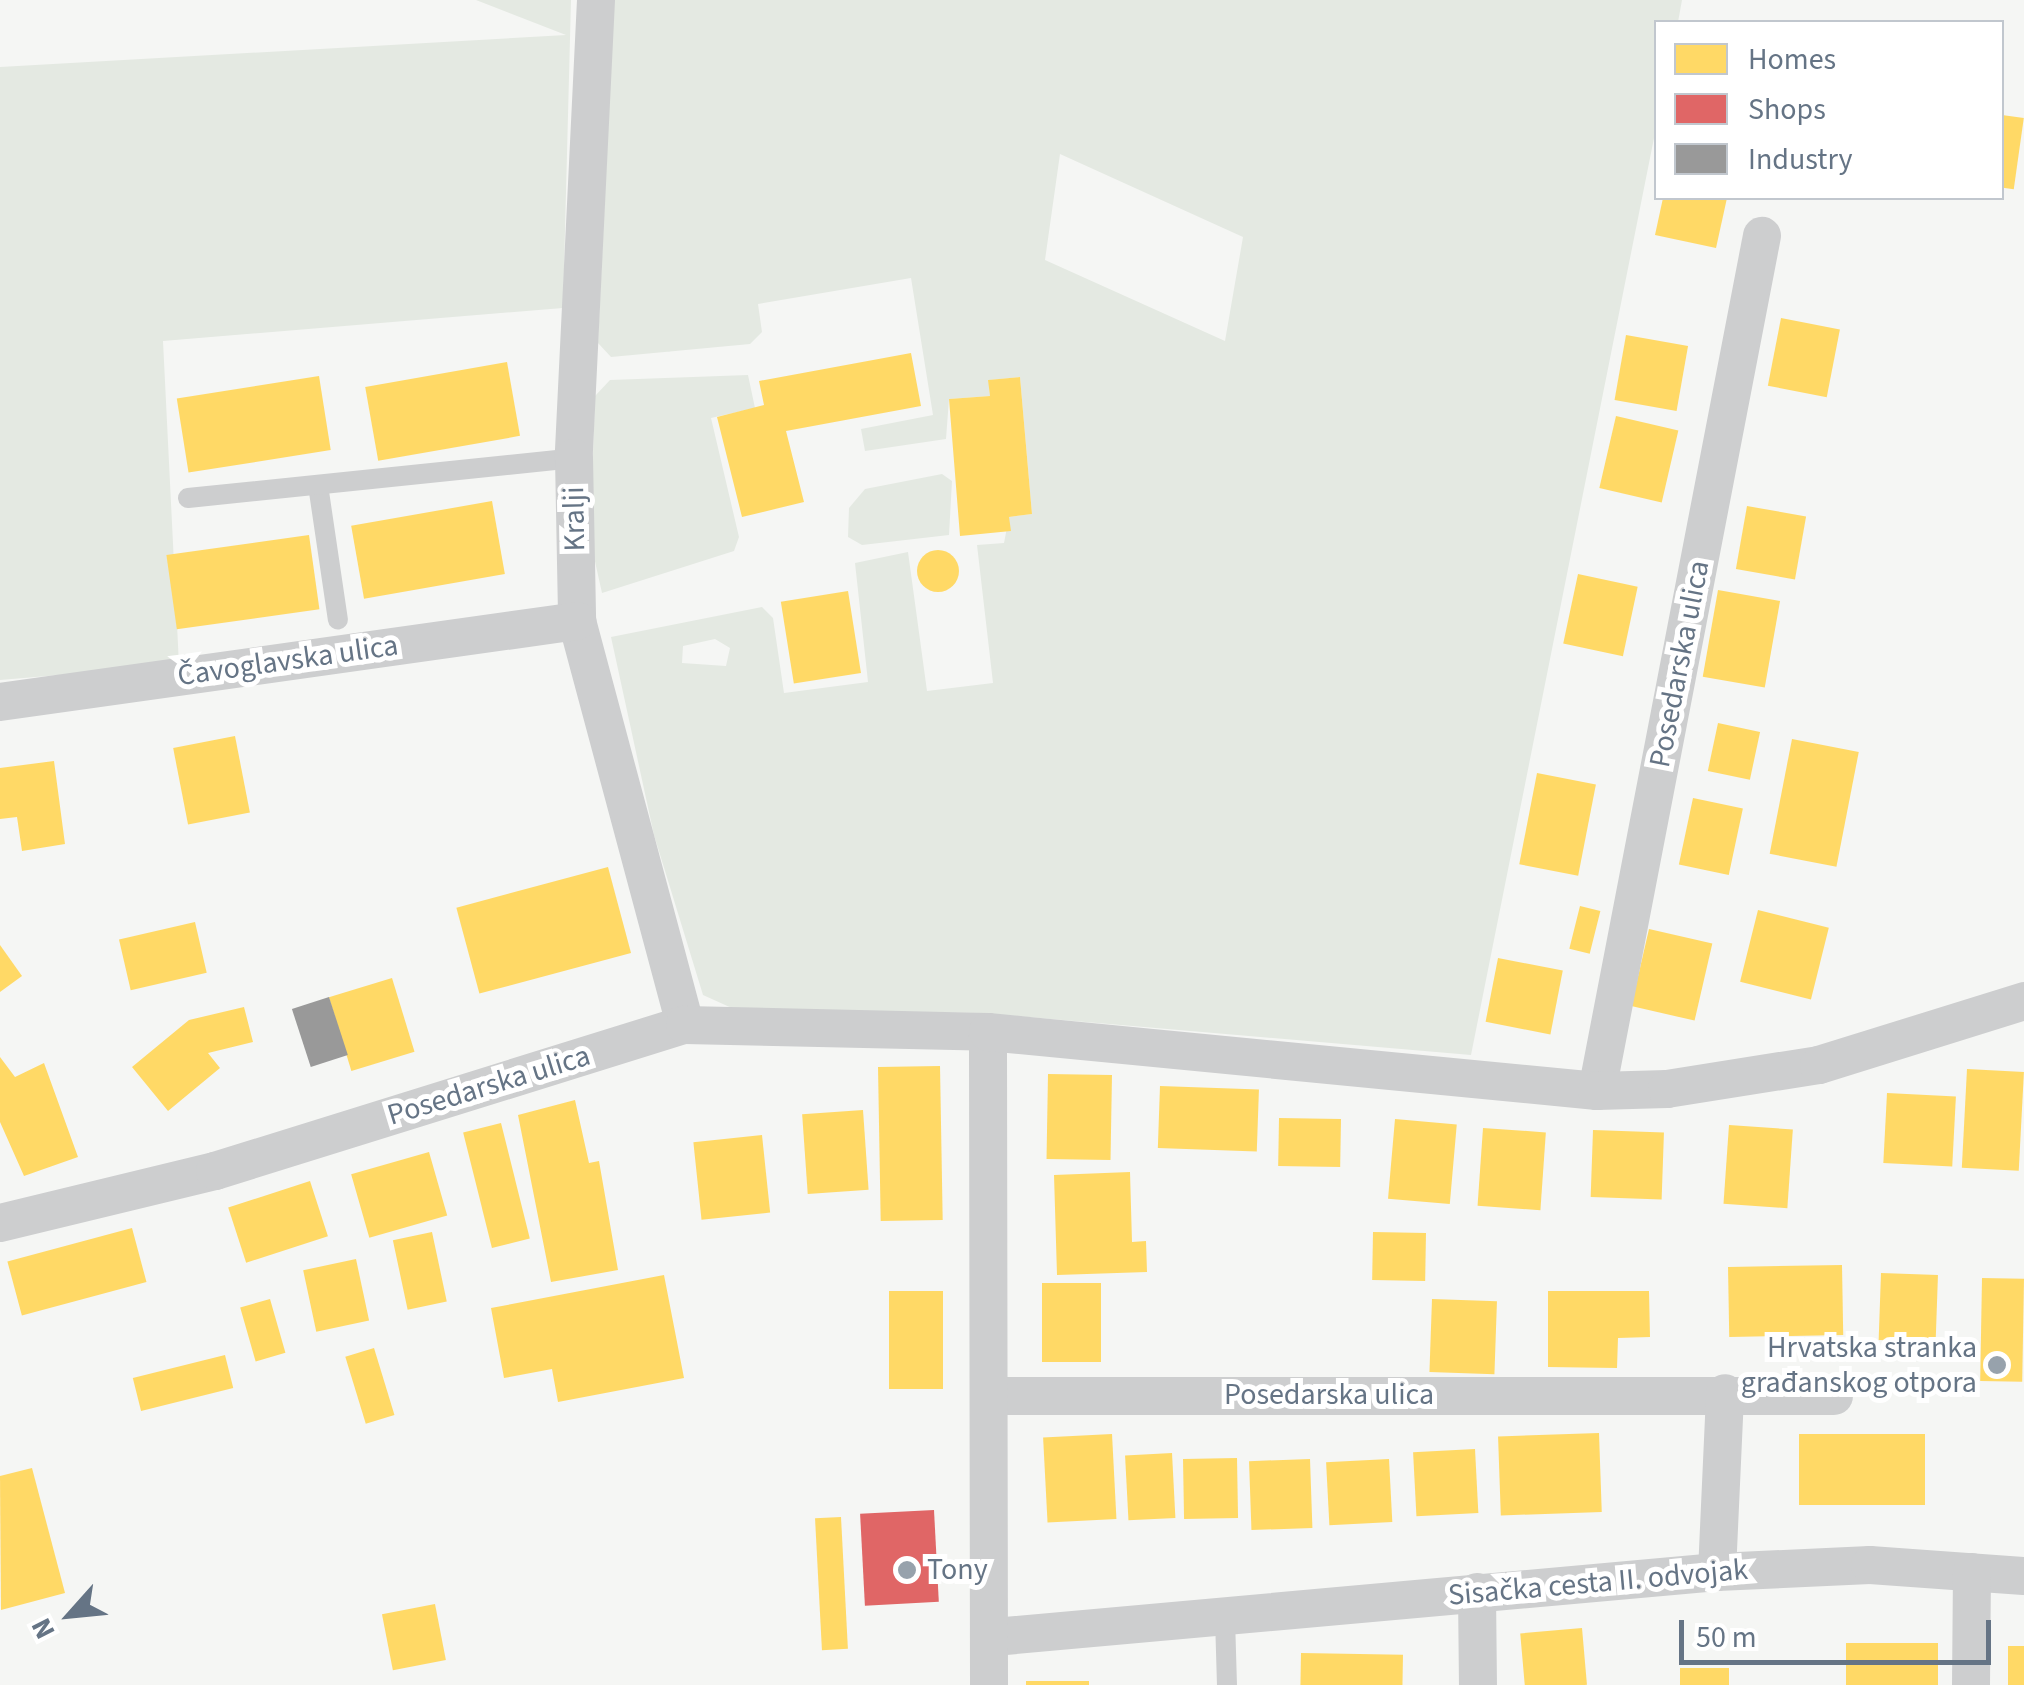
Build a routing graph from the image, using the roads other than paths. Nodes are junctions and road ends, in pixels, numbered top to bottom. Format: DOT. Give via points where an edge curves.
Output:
graph roads {
  1 [pos="596,0"];
  2 [pos="1762,236"];
  3 [pos="574,458"];
  4 [pos="318,485"];
  5 [pos="188,498"];
  6 [pos="338,620"];
  7 [pos="577,621"];
  8 [pos="0,702"];
  9 [pos="2024,1002"];
  10 [pos="685,1025"];
  11 [pos="988,1032"];
  12 [pos="1598,1091"];
  13 [pos="0,1223"];
  14 [pos="1725,1394"];
  15 [pos="993,1396"];
  16 [pos="1834,1396"];
  17 [pos="1716,1572"];
  18 [pos="1972,1572"];
  19 [pos="2024,1576"];
  20 [pos="1478,1592"];
  21 [pos="1225,1618"];
  22 [pos="994,1637"];
  23 [pos="989,1685"];
  24 [pos="1227,1685"];
  25 [pos="1478,1685"];
  26 [pos="1971,1685"];
  1 -- 3 [label="street, Kralji"];
  2 -- 12 [label="street, Posedarska ulica"];
  3 -- 4 [label="lane"];
  3 -- 7 [label="street, Kralji"];
  4 -- 5 [label="lane"];
  4 -- 6 [label="lane"];
  7 -- 8 [label="street, Čavoglavska ulica"];
  7 -- 10 [label="street, Kralji"];
  9 -- 12 [label="street, Posedarska ulica" via="1748,1082"];
  10 -- 11 [label="street, Posedarska ulica"];
  10 -- 13 [label="street, Posedarska ulica" via="215,1171"];
  11 -- 12 [label="street, Posedarska ulica"];
  11 -- 15 [label="street"];
  14 -- 15 [label="street, Posedarska ulica"];
  14 -- 16 [label="street, Posedarska ulica"];
  14 -- 17 [label="street"];
  15 -- 22 [label="street"];
  17 -- 18 [label="street, Sisačka cesta II. odvojak" via="1870,1564"];
  17 -- 20 [label="street, Sisačka cesta II. odvojak"];
  18 -- 19 [label="street, Sisačka cesta II. odvojak"];
  18 -- 26 [label="street"];
  20 -- 21 [label="street, Sisačka cesta II. odvojak"];
  20 -- 25 [label="street"];
  21 -- 22 [label="street, Sisačka cesta II. odvojak"];
  21 -- 24 [label="lane"];
  22 -- 23 [label="street"];
}
